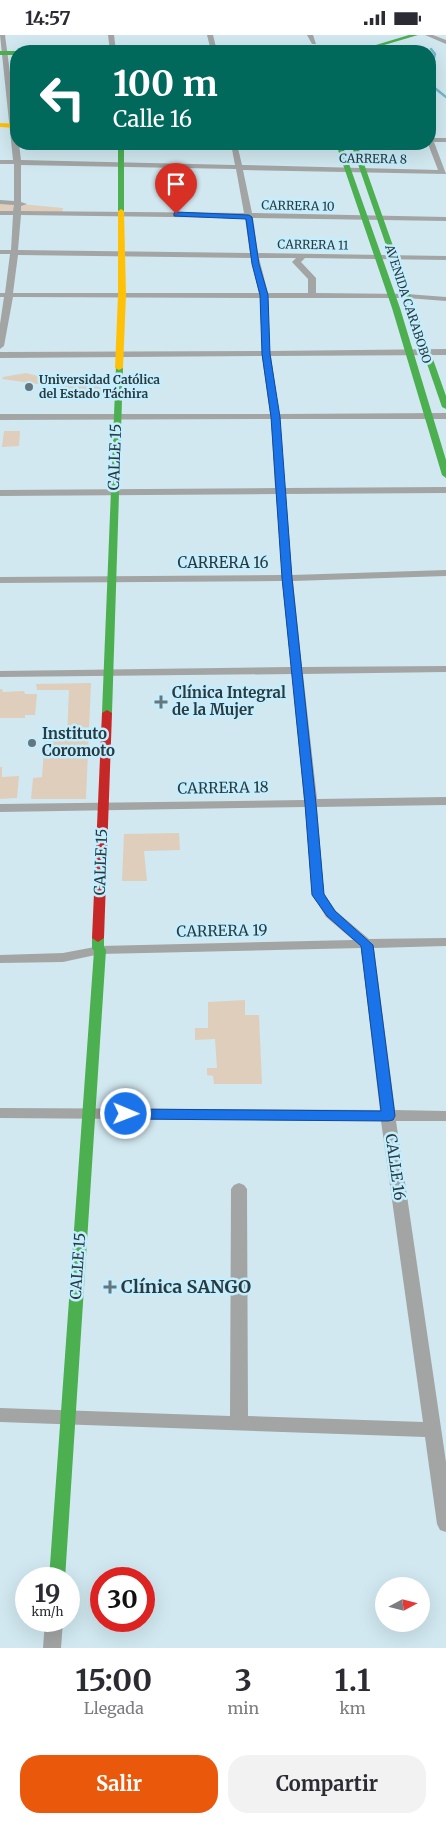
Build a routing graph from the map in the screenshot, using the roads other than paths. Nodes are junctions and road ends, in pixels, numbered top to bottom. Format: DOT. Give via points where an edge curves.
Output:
graph roads {
  1 [pos="2,35"];
  2 [pos="310,35"];
  3 [pos="415,35"];
  4 [pos="428,35"];
  5 [pos="446,42"];
  6 [pos="314,43"];
  7 [pos="380,45"];
  8 [pos="401,45"];
  9 [pos="2,53"];
  10 [pos="9,77"];
  11 [pos="0,78"];
  12 [pos="10,85"];
  13 [pos="16,150"];
  14 [pos="121,150"];
  15 [pos="235,150"];
  16 [pos="341,150"];
  17 [pos="356,150"];
  18 [pos="434,150"];
  19 [pos="0,162"];
  20 [pos="17,162"];
  21 [pos="122,165"];
  22 [pos="239,167"];
  23 [pos="348,169"];
  24 [pos="364,170"];
  25 [pos="444,172"];
  26 [pos="0,203"];
  27 [pos="16,204"];
  28 [pos="0,213"];
  29 [pos="16,213"];
  30 [pos="120,213"];
  31 [pos="249,217"];
  32 [pos="366,219"];
  33 [pos="380,219"];
  34 [pos="446,219"];
  35 [pos="0,251"];
  36 [pos="14,252"];
  37 [pos="121,253"];
  38 [pos="303,256"];
  39 [pos="379,257"];
  40 [pos="395,257"];
  41 [pos="446,258"];
  42 [pos="256,260"];
  43 [pos="296,265"];
  44 [pos="446,294"];
  45 [pos="0,295"];
  46 [pos="10,295"];
  47 [pos="122,295"];
  48 [pos="264,295"];
  49 [pos="312,295"];
  50 [pos="391,295"];
  51 [pos="407,296"];
  52 [pos="422,297"];
  53 [pos="446,299"];
  54 [pos="0,346"];
  55 [pos="446,352"];
  56 [pos="409,353"];
  57 [pos="426,353"];
  58 [pos="266,354"];
  59 [pos="0,355"];
  60 [pos="119,355"];
  61 [pos="446,407"];
  62 [pos="429,416"];
  63 [pos="446,416"];
  64 [pos="0,417"];
  65 [pos="117,417"];
  66 [pos="276,417"];
  67 [pos="446,475"];
  68 [pos="446,490"];
  69 [pos="282,491"];
  70 [pos="114,492"];
  71 [pos="0,493"];
  72 [pos="446,573"];
  73 [pos="287,578"];
  74 [pos="112,579"];
  75 [pos="0,580"];
  76 [pos="446,669"];
  77 [pos="298,671"];
  78 [pos="108,673"];
  79 [pos="0,674"];
  80 [pos="446,801"];
  81 [pos="311,804"];
  82 [pos="104,806"];
  83 [pos="0,808"];
  84 [pos="446,942"];
  85 [pos="367,945"];
  86 [pos="100,951"];
  87 [pos="0,959"];
  88 [pos="0,1113"];
  89 [pos="89,1113"];
  90 [pos="446,1115"];
  91 [pos="388,1116"];
  92 [pos="239,1189"];
  93 [pos="0,1415"];
  94 [pos="68,1419"];
  95 [pos="239,1424"];
  96 [pos="432,1430"];
  97 [pos="446,1524"];
  98 [pos="58,1567"];
  99 [pos="53,1632"];
  100 [pos="52,1648"];
  1 -- 9 [label="street"];
  2 -- 6 [label="street"];
  3 -- 7 [label="street"];
  4 -- 5 [label="street"];
  4 -- 8 [label="street"];
  9 -- 10 [label="street"];
  10 -- 11 [label="street"];
  10 -- 12 [label="street"];
  13 -- 20 [label="street"];
  14 -- 21 [label="street, CALLE 15"];
  15 -- 22 [label="street"];
  16 -- 23 [label="street, AVENIDA CARABOBO"];
  17 -- 24 [label="street, AVENIDA CARABOBO"];
  18 -- 25 [label="street"];
  19 -- 20 [label="street, CARRERA 8"];
  20 -- 21 [label="street, CARRERA 8"];
  20 -- 27 [label="street"];
  21 -- 22 [label="street, CARRERA 8"];
  21 -- 30 [label="street, CALLE 15"];
  22 -- 23 [label="street, CARRERA 8"];
  22 -- 31 [label="street"];
  23 -- 24 [label="street, CARRERA 8"];
  23 -- 32 [label="street, AVENIDA CARABOBO"];
  24 -- 25 [label="street, CARRERA 8"];
  24 -- 33 [label="street, AVENIDA CARABOBO"];
  26 -- 27 [label="street"];
  27 -- 29 [label="street"];
  27 -- 30 [label="street"];
  28 -- 29 [label="street, CARRERA 10"];
  29 -- 30 [label="street, CARRERA 10"];
  29 -- 36 [label="street"];
  30 -- 31 [label="street, CARRERA 10"];
  30 -- 37 [label="street, CALLE 15"];
  31 -- 32 [label="street, CARRERA 10"];
  31 -- 42 [label="street"];
  32 -- 33 [label="street, CARRERA 10"];
  32 -- 39 [label="street, AVENIDA CARABOBO"];
  33 -- 34 [label="street, CARRERA 10"];
  33 -- 40 [label="street, AVENIDA CARABOBO"];
  35 -- 36 [label="street, CARRERA 11"];
  36 -- 37 [label="street, CARRERA 11"];
  36 -- 46 [label="street"];
  37 -- 42 [label="street, CARRERA 11"];
  37 -- 47 [label="street, CALLE 15"];
  38 -- 39 [label="street, CARRERA 11"];
  38 -- 42 [label="street, CARRERA 11"];
  38 -- 43 [label="street"];
  39 -- 40 [label="street, CARRERA 11"];
  39 -- 50 [label="street, AVENIDA CARABOBO"];
  40 -- 41 [label="street, CARRERA 11"];
  40 -- 51 [label="street, AVENIDA CARABOBO"];
  42 -- 43 [label="street, CARRERA 11"];
  42 -- 48 [label="street"];
  43 -- 49 [label="street" via="312,278"];
  44 -- 52 [label="street" via="425,294"];
  45 -- 46 [label="street"];
  46 -- 47 [label="street"];
  46 -- 54 [label="street"];
  47 -- 48 [label="street"];
  47 -- 60 [label="street, CALLE 15"];
  48 -- 49 [label="street"];
  48 -- 58 [label="street"];
  49 -- 50 [label="street"];
  50 -- 51 [label="street"];
  50 -- 56 [label="street, AVENIDA CARABOBO"];
  51 -- 52 [label="street"];
  51 -- 57 [label="street, AVENIDA CARABOBO"];
  52 -- 53 [label="street"];
  55 -- 57 [label="street"];
  56 -- 57 [label="street"];
  56 -- 58 [label="street"];
  56 -- 62 [label="street, AVENIDA CARABOBO"];
  57 -- 61 [label="street, AVENIDA CARABOBO"];
  58 -- 60 [label="street"];
  58 -- 66 [label="street"];
  59 -- 60 [label="street"];
  60 -- 65 [label="street, CALLE 15"];
  62 -- 63 [label="street"];
  62 -- 66 [label="street"];
  62 -- 67 [label="street, AVENIDA CARABOBO"];
  64 -- 65 [label="street"];
  65 -- 66 [label="street"];
  65 -- 70 [label="street, CALLE 15"];
  66 -- 69 [label="street"];
  68 -- 69 [label="street"];
  69 -- 70 [label="street"];
  69 -- 73 [label="street"];
  70 -- 71 [label="street"];
  70 -- 74 [label="street, CALLE 15"];
  72 -- 73 [label="street, CARRERA 16"];
  73 -- 74 [label="street, CARRERA 16"];
  73 -- 77 [label="street"];
  74 -- 75 [label="street, CARRERA 16"];
  74 -- 78 [label="street, CALLE 15"];
  76 -- 77 [label="street"];
  77 -- 78 [label="street"];
  77 -- 81 [label="street"];
  78 -- 79 [label="street"];
  78 -- 82 [label="street, CALLE 15"];
  80 -- 81 [label="street, CARRERA 18"];
  81 -- 82 [label="street, CARRERA 18"];
  81 -- 85 [label="street" via="318,895 331,914"];
  82 -- 83 [label="street, CARRERA 18"];
  82 -- 86 [label="street, CALLE 15"];
  84 -- 85 [label="street, CARRERA 19"];
  85 -- 86 [label="street, CARRERA 19"];
  85 -- 91 [label="street, CALLE 16"];
  86 -- 87 [label="street, CARRERA 19" via="63,959"];
  86 -- 89 [label="street, CALLE 15"];
  88 -- 89 [label="street"];
  89 -- 91 [label="street"];
  89 -- 94 [label="street, CALLE 15"];
  90 -- 91 [label="street"];
  91 -- 96 [label="street, CALLE 16"];
  92 -- 95 [label="street"];
  93 -- 94 [label="street"];
  94 -- 95 [label="street"];
  94 -- 98 [label="street, CALLE 15"];
  95 -- 96 [label="street"];
  96 -- 97 [label="street, CALLE 16"];
  99 -- 100 [label="street"];
}
